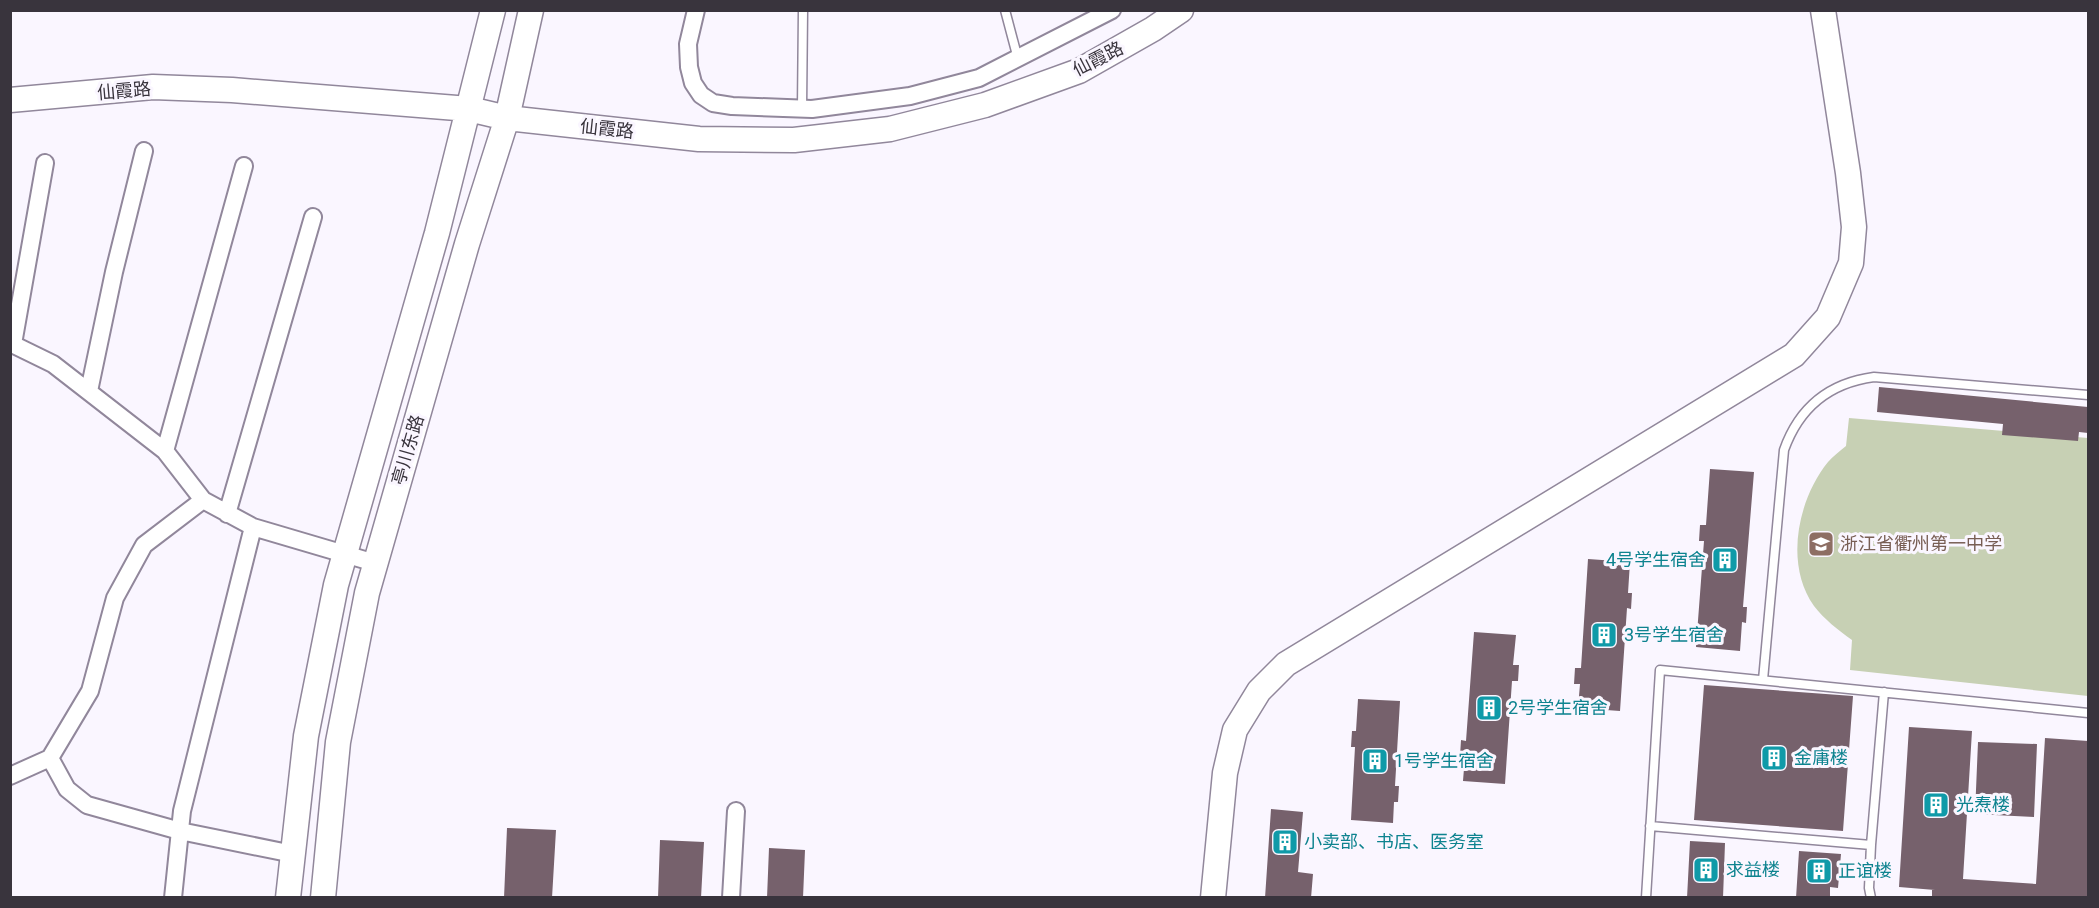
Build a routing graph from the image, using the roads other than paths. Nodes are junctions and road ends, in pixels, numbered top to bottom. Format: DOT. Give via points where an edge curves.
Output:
graph roads {
  1 [pos="493,10"];
  2 [pos="531,10"];
  3 [pos="696,10"];
  4 [pos="803,10"];
  5 [pos="1005,10"];
  6 [pos="1112,10"];
  7 [pos="1180,10"];
  8 [pos="1823,10"];
  9 [pos="1018,59"];
  10 [pos="10,100"];
  11 [pos="802,108"];
  12 [pos="469,109"];
  13 [pos="507,118"];
  14 [pos="144,151"];
  15 [pos="45,163"];
  16 [pos="244,166"];
  17 [pos="313,218"];
  18 [pos="12,344"];
  19 [pos="89,391"];
  20 [pos="2088,395"];
  21 [pos="165,451"];
  22 [pos="203,500"];
  23 [pos="227,514"];
  24 [pos="253,527"];
  25 [pos="344,555"];
  26 [pos="375,563"];
  27 [pos="1763,680"];
  28 [pos="1884,692"];
  29 [pos="2088,713"];
  30 [pos="50,758"];
  31 [pos="10,776"];
  32 [pos="736,812"];
  33 [pos="1650,826"];
  34 [pos="180,831"];
  35 [pos="1870,845"];
  36 [pos="293,854"];
  37 [pos="173,897"];
  38 [pos="288,897"];
  39 [pos="323,897"];
  40 [pos="731,897"];
  41 [pos="1213,897"];
  42 [pos="1646,897"];
  43 [pos="1871,897"];
  1 -- 12 [label="street, 亭川东路"];
  2 -- 13 [label="street, 亭川东路"];
  3 -- 11 [label="street" via="688,44 689,68 701,95 713,103 732,106"];
  4 -- 11 [label="lane"];
  5 -- 9 [label="lane"];
  6 -- 9 [label="street"];
  7 -- 13 [label="street, 仙霞路" via="1079,70 985,105 890,129 794,140 699,139"];
  8 -- 41 [label="street" via="1854,227 1851,263 1828,317 1794,355 1286,664 1259,691 1235,730 1225,772"];
  9 -- 11 [label="street" via="979,78 910,96"];
  10 -- 12 [label="street, 仙霞路" via="153,87"];
  12 -- 13 [label="street, 仙霞路"];
  12 -- 25 [label="street, 亭川东路"];
  13 -- 26 [label="street, 亭川东路"];
  14 -- 19 [label="street"];
  15 -- 18 [label="street"];
  16 -- 21 [label="street"];
  17 -- 23 [label="street"];
  18 -- 19 [label="street" via="53,364"];
  19 -- 21 [label="street"];
  20 -- 27 [label="lane" via="1874,377 1830,390 1806,410 1790,432 1784,450"];
  21 -- 22 [label="street"];
  22 -- 23 [label="street"];
  22 -- 30 [label="street" via="144,545 115,598 90,691"];
  23 -- 24 [label="street"];
  24 -- 25 [label="street"];
  24 -- 34 [label="street"];
  25 -- 26 [label="street"];
  25 -- 36 [label="street, 亭川东路" via="306,736"];
  26 -- 39 [label="street, 亭川东路" via="338,742"];
  27 -- 28 [label="lane"];
  27 -- 33 [label="lane" via="1660,670"];
  28 -- 29 [label="lane"];
  28 -- 35 [label="lane"];
  30 -- 31 [label="street"];
  30 -- 34 [label="street" via="67,789 87,805"];
  32 -- 40 [label="street"];
  33 -- 35 [label="lane"];
  33 -- 42 [label="lane"];
  34 -- 36 [label="street"];
  34 -- 37 [label="street"];
  35 -- 43 [label="lane"];
  36 -- 38 [label="street, 亭川东路"];
}
